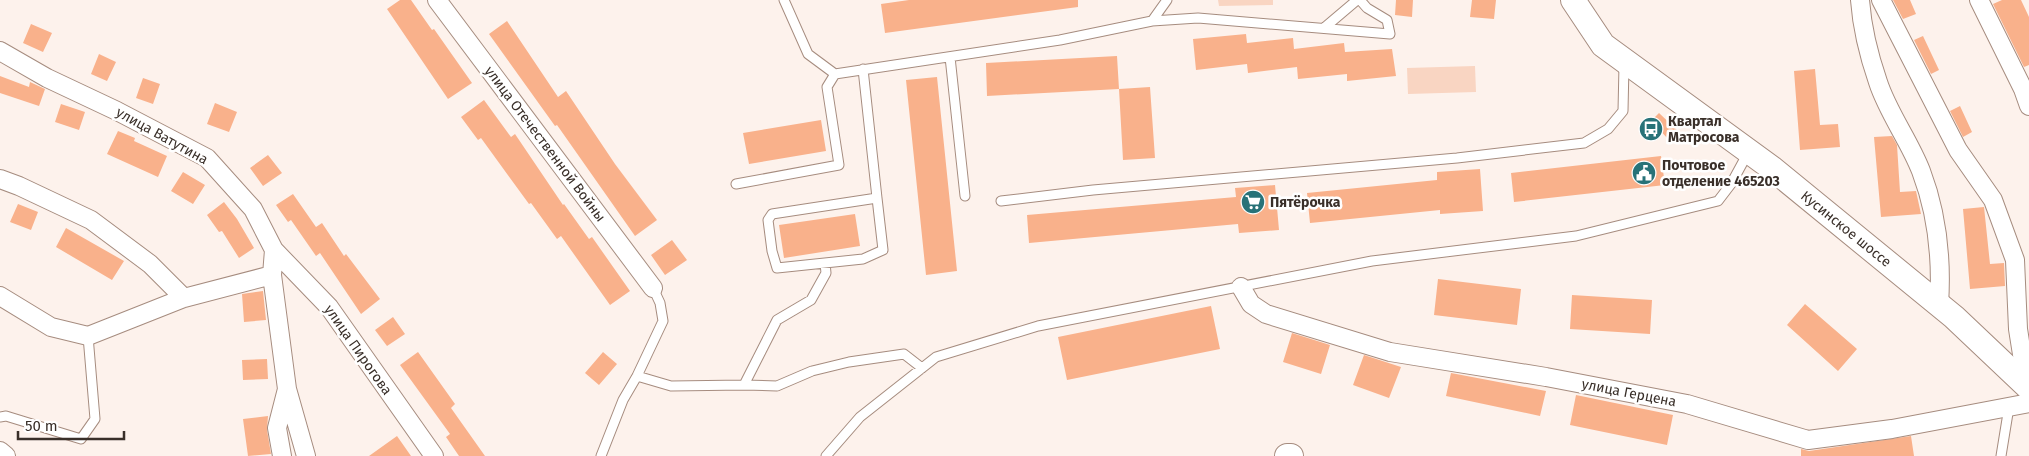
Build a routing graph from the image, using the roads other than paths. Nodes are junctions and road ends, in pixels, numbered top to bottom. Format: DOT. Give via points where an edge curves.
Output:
graph roads {
  1 [pos="437,0"];
  2 [pos="784,0"];
  3 [pos="1167,0"];
  4 [pos="1358,0"];
  5 [pos="1573,0"];
  6 [pos="1860,0"];
  7 [pos="1881,0"];
  8 [pos="1979,0"];
  9 [pos="1152,21"];
  10 [pos="1324,28"];
  11 [pos="0,51"];
  12 [pos="950,58"];
  13 [pos="1624,59"];
  14 [pos="863,69"];
  15 [pos="835,74"];
  16 [pos="2029,106"];
  17 [pos="1749,151"];
  18 [pos="0,179"];
  19 [pos="736,184"];
  20 [pos="965,196"];
  21 [pos="877,198"];
  22 [pos="1001,200"];
  23 [pos="274,250"];
  24 [pos="826,263"];
  25 [pos="272,275"];
  26 [pos="1241,287"];
  27 [pos="653,288"];
  28 [pos="0,296"];
  29 [pos="184,298"];
  30 [pos="1939,305"];
  31 [pos="88,336"];
  32 [pos="922,368"];
  33 [pos="637,376"];
  34 [pos="744,385"];
  35 [pos="287,389"];
  36 [pos="2028,392"];
  37 [pos="2009,407"];
  38 [pos="0,417"];
  39 [pos="0,451"];
  40 [pos="6,456"];
  41 [pos="282,456"];
  42 [pos="306,456"];
  43 [pos="434,456"];
  44 [pos="601,456"];
  45 [pos="826,456"];
  46 [pos="2001,456"];
  1 -- 27 [label="street, улица Отечественной Войны"];
  2 -- 15 [label="lane" via="808,54"];
  3 -- 9 [label="lane"];
  4 -- 10 [label="lane"];
  4 -- 10 [label="lane" via="1386,20 1390,34"];
  5 -- 13 [label="main road, Кусинское шоссе" via="1603,44"];
  6 -- 30 [label="street" via="1862,21 1878,82 1921,170 1934,212 1941,271"];
  7 -- 36 [label="street" via="1958,150 1993,200 2016,260 2018,329"];
  8 -- 16 [label="street" via="2024,89"];
  9 -- 10 [label="lane" via="1198,18"];
  9 -- 12 [label="lane"];
  11 -- 23 [label="street, улица Ватутина" via="207,158 253,209"];
  12 -- 14 [label="lane"];
  12 -- 20 [label="lane"];
  13 -- 17 [label="main road, Кусинское шоссе"];
  13 -- 22 [label="lane" via="1623,112 1608,129 1584,143"];
  14 -- 15 [label="lane"];
  14 -- 21 [label="lane"];
  15 -- 19 [label="lane" via="828,87 839,165"];
  17 -- 26 [label="lane" via="1718,201 1576,236 1372,261"];
  17 -- 30 [label="main road, Кусинское шоссе"];
  18 -- 29 [label="street" via="91,220 150,264"];
  21 -- 24 [label="lane" via="883,250 864,258"];
  21 -- 24 [label="lane" via="772,214 768,220 777,268"];
  23 -- 25 [label="street"];
  23 -- 43 [label="street, улица Пирогова" via="329,307"];
  24 -- 34 [label="lane" via="826,273 811,300 777,320"];
  25 -- 29 [label="street"];
  25 -- 35 [label="street"];
  26 -- 32 [label="lane" via="1038,326 936,357"];
  26 -- 37 [label="street, улица Герцена" via="1251,304 1266,314 1390,352 1687,404 1808,440 1892,429"];
  27 -- 33 [label="lane" via="660,303 662,321"];
  28 -- 31 [label="street" via="50,327"];
  29 -- 31 [label="street"];
  30 -- 36 [label="main road, Кусинское шоссе"];
  31 -- 38 [label="lane" via="95,418 81,440 6,416"];
  32 -- 34 [label="lane" via="904,354 812,371 777,386"];
  32 -- 45 [label="lane" via="860,417"];
  33 -- 34 [label="lane" via="671,386"];
  33 -- 44 [label="lane" via="623,400"];
  35 -- 41 [label="street" via="277,428"];
  35 -- 42 [label="street"];
  36 -- 37 [label="street, улица Герцена"];
  37 -- 46 [label="lane"];
  39 -- 40 [label="street"];
}
